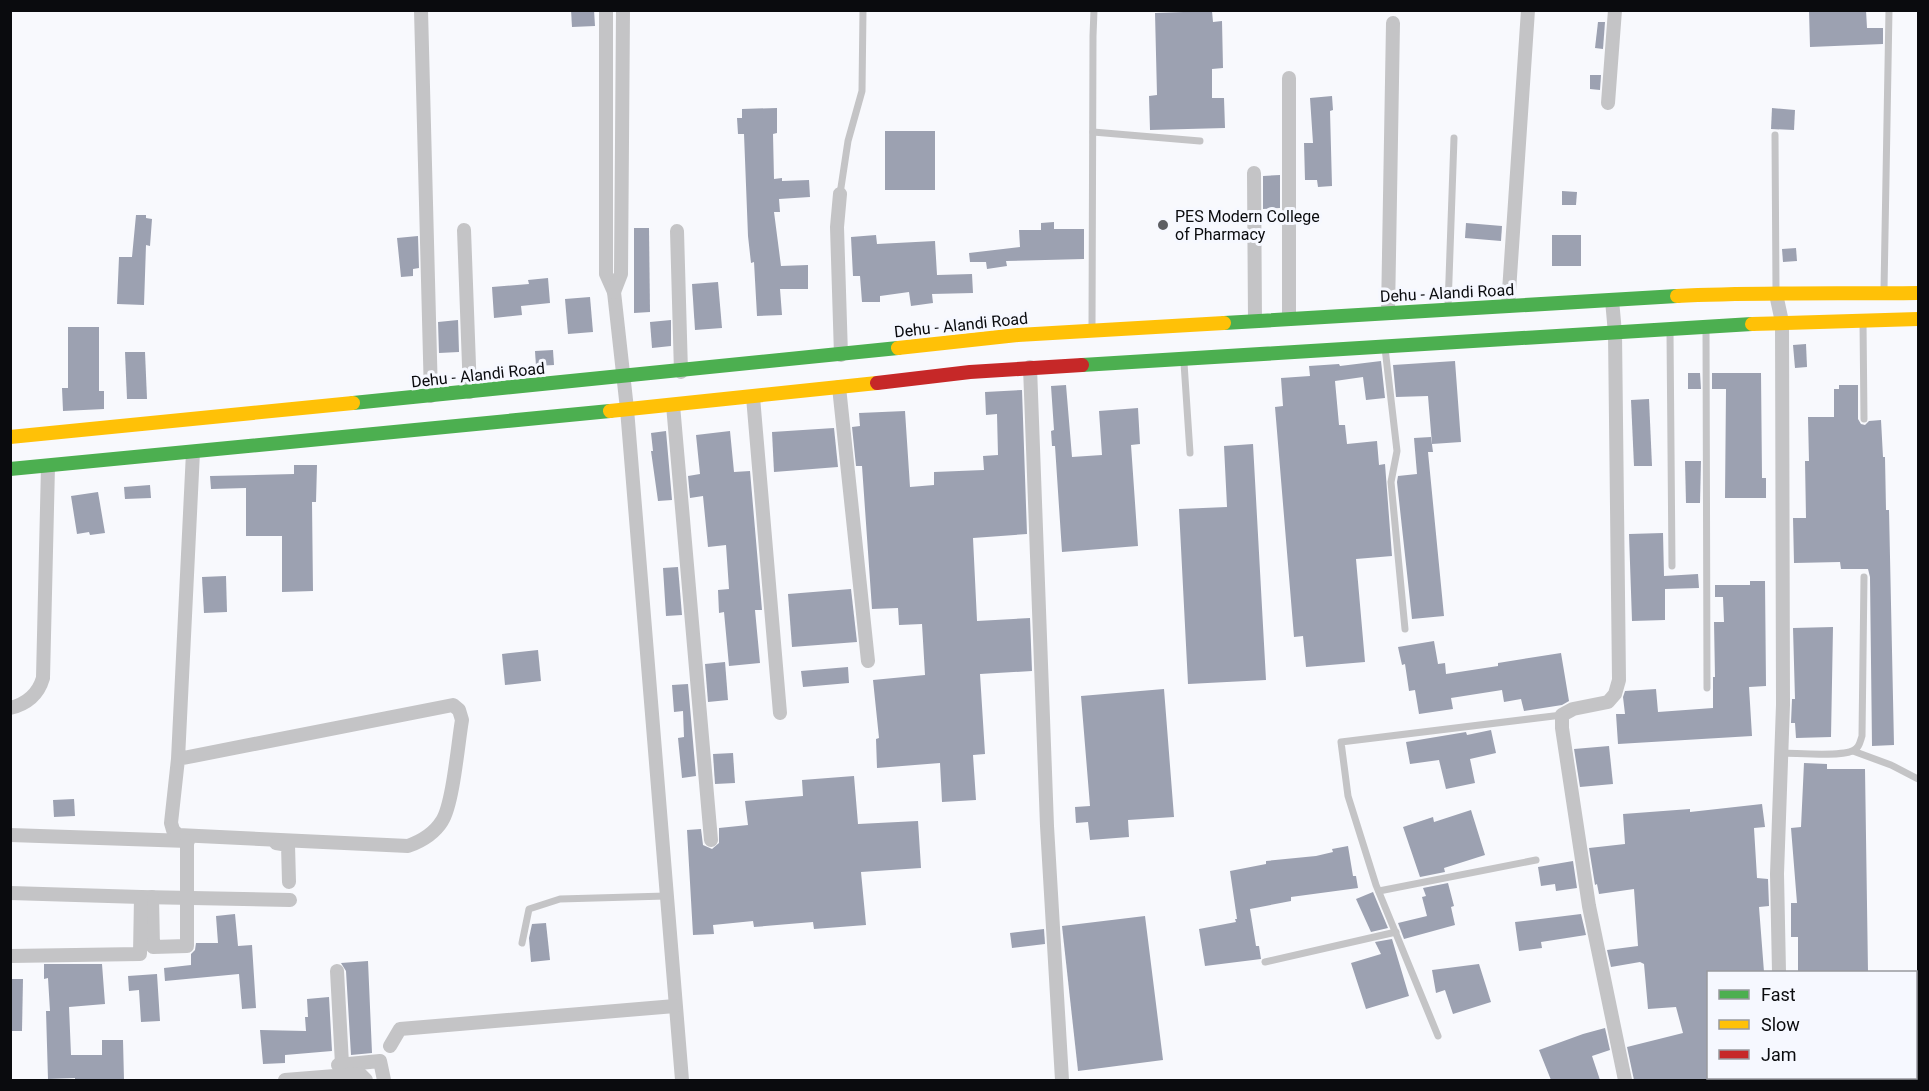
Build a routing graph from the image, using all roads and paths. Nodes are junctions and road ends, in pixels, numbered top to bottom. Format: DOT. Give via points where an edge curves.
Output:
graph roads {
  1 [pos="421,10"];
  2 [pos="606,10"];
  3 [pos="623,10"];
  4 [pos="863,10"];
  5 [pos="1094,10"];
  6 [pos="1528,10"];
  7 [pos="1615,10"];
  8 [pos="1889,10"];
  9 [pos="1393,23"];
  10 [pos="1289,78"];
  11 [pos="1608,103"];
  12 [pos="1093,132"];
  13 [pos="1775,135"];
  14 [pos="1454,138"];
  15 [pos="1200,141"];
  16 [pos="1254,173"];
  17 [pos="605,174"];
  18 [pos="621,174"];
  19 [pos="840,194"];
  20 [pos="464,230"];
  21 [pos="676,231"];
  22 [pos="614,292"];
  23 [pos="1884,293"];
  24 [pos="1918,293"];
  25 [pos="1776,294"];
  26 [pos="1612,300"];
  27 [pos="1508,306"];
  28 [pos="1448,309"];
  29 [pos="1388,313"];
  30 [pos="1289,319"];
  31 [pos="1918,319"];
  32 [pos="1863,320"];
  33 [pos="1255,321"];
  34 [pos="1782,322"];
  35 [pos="1706,327"];
  36 [pos="1670,329"];
  37 [pos="1092,330"];
  38 [pos="1615,333"];
  39 [pos="1385,346"];
  40 [pos="841,355"];
  41 [pos="1183,360"];
  42 [pos="1030,367"];
  43 [pos="681,372"];
  44 [pos="623,377"];
  45 [pos="839,387"];
  46 [pos="470,392"];
  47 [pos="430,396"];
  48 [pos="753,397"];
  49 [pos="673,405"];
  50 [pos="627,409"];
  51 [pos="1864,419"];
  52 [pos="10,437"];
  53 [pos="193,452"];
  54 [pos="1190,453"];
  55 [pos="48,466"];
  56 [pos="10,469"];
  57 [pos="1672,566"];
  58 [pos="1864,578"];
  59 [pos="1405,629"];
  60 [pos="868,661"];
  61 [pos="1707,688"];
  62 [pos="10,708"];
  63 [pos="780,713"];
  64 [pos="1562,715"];
  65 [pos="1853,751"];
  66 [pos="1781,753"];
  67 [pos="178,759"];
  68 [pos="1918,779"];
  69 [pos="10,835"];
  70 [pos="711,840"];
  71 [pos="187,841"];
  72 [pos="1536,860"];
  73 [pos="289,882"];
  74 [pos="1379,891"];
  75 [pos="10,892"];
  76 [pos="666,896"];
  77 [pos="146,897"];
  78 [pos="186,898"];
  79 [pos="290,900"];
  80 [pos="1396,932"];
  81 [pos="522,943"];
  82 [pos="10,956"];
  83 [pos="1265,962"];
  84 [pos="337,971"];
  85 [pos="1779,971"];
  86 [pos="675,1006"];
  87 [pos="1438,1036"];
  88 [pos="390,1046"];
  89 [pos="285,1080"];
  90 [pos="366,1080"];
  91 [pos="384,1080"];
  92 [pos="682,1080"];
  93 [pos="1062,1080"];
  94 [pos="1625,1080"];
  1 -- 47 [label="street"];
  2 -- 17 [label="street"];
  3 -- 18 [label="street"];
  4 -- 19 [label="lane" via="862,91 848,141"];
  5 -- 12 [label="lane"];
  6 -- 27 [label="street"];
  7 -- 11 [label="street"];
  8 -- 23 [label="lane"];
  9 -- 29 [label="street"];
  10 -- 30 [label="street"];
  12 -- 15 [label="lane"];
  12 -- 37 [label="lane"];
  13 -- 25 [label="lane"];
  14 -- 28 [label="lane"];
  16 -- 33 [label="street"];
  17 -- 18 [label="street"];
  17 -- 22 [label="street" via="606,274"];
  18 -- 22 [label="street" via="621,274"];
  19 -- 40 [label="street" via="837,226"];
  20 -- 46 [label="street"];
  21 -- 43 [label="street"];
  22 -- 44 [label="street"];
  23 -- 24 [label="main road, Dehu - Alandi Road"];
  23 -- 25 [label="main road, Dehu - Alandi Road"];
  25 -- 26 [label="main road, Dehu - Alandi Road"];
  25 -- 34 [label="street"];
  26 -- 27 [label="main road, Dehu - Alandi Road"];
  26 -- 38 [label="street"];
  27 -- 28 [label="main road, Dehu - Alandi Road"];
  28 -- 29 [label="main road, Dehu - Alandi Road"];
  29 -- 30 [label="main road, Dehu - Alandi Road"];
  30 -- 33 [label="main road, Dehu - Alandi Road"];
  31 -- 32 [label="main road"];
  32 -- 34 [label="main road"];
  32 -- 51 [label="lane"];
  33 -- 37 [label="main road, Dehu - Alandi Road"];
  34 -- 35 [label="main road"];
  34 -- 66 [label="street"];
  35 -- 36 [label="main road"];
  35 -- 61 [label="lane"];
  36 -- 38 [label="main road"];
  36 -- 57 [label="lane"];
  37 -- 40 [label="main road, Dehu - Alandi Road"];
  38 -- 39 [label="main road"];
  38 -- 64 [label="street" via="1619,680 1608,702"];
  39 -- 41 [label="main road"];
  39 -- 59 [label="lane" via="1397,451 1391,482"];
  40 -- 43 [label="main road, Dehu - Alandi Road"];
  41 -- 42 [label="main road"];
  41 -- 54 [label="lane"];
  42 -- 45 [label="main road"];
  42 -- 93 [label="street" via="1047,826"];
  43 -- 44 [label="main road, Dehu - Alandi Road"];
  44 -- 46 [label="main road, Dehu - Alandi Road"];
  44 -- 50 [label="street"];
  45 -- 48 [label="main road"];
  45 -- 60 [label="street"];
  46 -- 47 [label="main road, Dehu - Alandi Road"];
  47 -- 52 [label="main road, Dehu - Alandi Road"];
  48 -- 49 [label="main road"];
  48 -- 63 [label="street"];
  49 -- 50 [label="main road"];
  49 -- 70 [label="street"];
  50 -- 53 [label="main road"];
  50 -- 76 [label="street"];
  53 -- 55 [label="main road"];
  53 -- 67 [label="street"];
  55 -- 56 [label="main road"];
  55 -- 62 [label="street" via="43,678 30,700"];
  58 -- 65 [label="lane" via="1862,736"];
  64 -- 74 [label="lane" via="1341,742 1348,796"];
  64 -- 94 [label="street" via="1589,906"];
  65 -- 66 [label="lane"];
  65 -- 68 [label="lane"];
  66 -- 85 [label="street" via="1776,874"];
  67 -- 67 [label="street" via="171,823 178,835 408,846 426,839 442,821 449,805 462,720 453,705"];
  69 -- 71 [label="street"];
  71 -- 73 [label="street" via="286,844"];
  71 -- 78 [label="street"];
  72 -- 74 [label="lane"];
  74 -- 80 [label="lane"];
  75 -- 77 [label="street"];
  76 -- 81 [label="lane" via="560,899 529,909"];
  76 -- 86 [label="street"];
  77 -- 78 [label="street"];
  77 -- 78 [label="street" via="153,947 187,946"];
  77 -- 82 [label="street" via="140,954"];
  78 -- 79 [label="street"];
  80 -- 83 [label="lane"];
  80 -- 87 [label="lane"];
  84 -- 91 [label="street" via="340,1064 380,1061"];
  86 -- 88 [label="street" via="400,1029"];
  86 -- 92 [label="street"];
  89 -- 90 [label="street" via="360,1074"];
}
